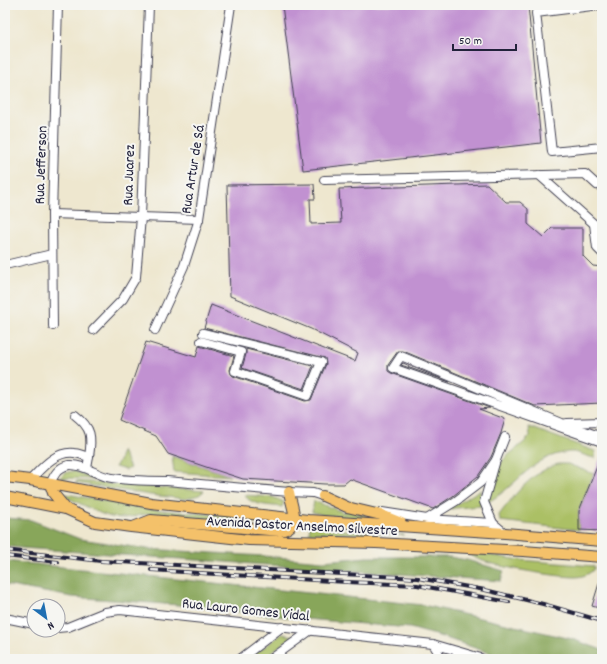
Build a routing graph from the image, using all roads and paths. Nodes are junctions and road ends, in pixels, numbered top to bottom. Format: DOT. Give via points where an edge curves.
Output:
graph roads {
  1 [pos="58,5"];
  2 [pos="149,5"];
  3 [pos="231,5"];
  4 [pos="600,5"];
  5 [pos="602,147"];
  6 [pos="539,175"];
  7 [pos="324,180"];
  8 [pos="600,183"];
  9 [pos="52,214"];
  10 [pos="141,217"];
  11 [pos="199,219"];
  12 [pos="594,224"];
  13 [pos="602,231"];
  14 [pos="602,253"];
  15 [pos="52,254"];
  16 [pos="5,265"];
  17 [pos="53,326"];
  18 [pos="93,330"];
  19 [pos="155,330"];
  20 [pos="202,337"];
  21 [pos="75,415"];
  22 [pos="602,422"];
  23 [pos="562,423"];
  24 [pos="505,437"];
  25 [pos="602,438"];
  26 [pos="602,442"];
  27 [pos="89,457"];
  28 [pos="496,460"];
  29 [pos="87,468"];
  30 [pos="5,477"];
  31 [pos="30,480"];
  32 [pos="50,484"];
  33 [pos="288,492"];
  34 [pos="323,496"];
  35 [pos="5,497"];
  36 [pos="66,509"];
  37 [pos="295,518"];
  38 [pos="427,519"];
  39 [pos="493,523"];
  40 [pos="408,526"];
  41 [pos="131,527"];
  42 [pos="505,533"];
  43 [pos="602,541"];
  44 [pos="602,557"];
  45 [pos="5,618"];
  46 [pos="26,622"];
  47 [pos="66,627"];
  48 [pos="282,628"];
  49 [pos="311,630"];
  50 [pos="433,644"];
  51 [pos="240,659"];
  52 [pos="271,659"];
  53 [pos="442,659"];
  54 [pos="480,659"];
  1 -- 9 [label="street, Rua Jefferson"];
  2 -- 10 [label="street, Rua Juarez"];
  3 -- 11 [label="street, Rua Artur de Sá"];
  4 -- 5 [label="street" via="536,13 552,152"];
  6 -- 7 [label="street"];
  6 -- 8 [label="street" via="585,174"];
  6 -- 12 [label="street"];
  9 -- 10 [label="street"];
  9 -- 15 [label="street, Rua Jefferson"];
  10 -- 11 [label="street"];
  10 -- 18 [label="street, Rua Juarez" via="136,277 123,299"];
  11 -- 19 [label="street, Rua Artur de Sá" via="184,266"];
  12 -- 13 [label="street"];
  12 -- 14 [label="street" via="596,248"];
  15 -- 16 [label="street"];
  15 -- 17 [label="street, Rua Jefferson"];
  20 -- 20 [label="street" via="241,352 235,371 307,396 321,362"];
  21 -- 27 [label="street" via="85,422 90,432"];
  22 -- 23 [label="street"];
  23 -- 25 [label="street"];
  23 -- 26 [label="street" via="401,356 393,368"];
  24 -- 28 [label="street"];
  27 -- 29 [label="street"];
  27 -- 31 [label="street" via="74,453 62,454 51,460"];
  28 -- 38 [label="street" via="481,482"];
  28 -- 39 [label="street" via="484,502"];
  29 -- 32 [label="street, Avenida Pastor Anselmo Silvestre" via="70,465 61,468 55,473"];
  29 -- 33 [label="street, Avenida Pastor Anselmo Silvestre" via="110,477"];
  30 -- 31 [label="main road, Avenida Pastor Anselmo Silvestre"];
  31 -- 32 [label="main road, Avenida Pastor Anselmo Silvestre"];
  32 -- 36 [label="main road" via="53,493"];
  32 -- 37 [label="main road, Avenida Pastor Anselmo Silvestre" via="151,503"];
  33 -- 34 [label="street, Avenida Pastor Anselmo Silvestre"];
  33 -- 37 [label="main road"];
  34 -- 38 [label="street, Avenida Pastor Anselmo Silvestre" via="381,512"];
  34 -- 40 [label="main road"];
  35 -- 36 [label="main road, Avenida Pastor Anselmo Silvestre"];
  36 -- 41 [label="main road, Avenida Pastor Anselmo Silvestre" via="95,522"];
  37 -- 40 [label="main road, Avenida Pastor Anselmo Silvestre"];
  37 -- 41 [label="main road" via="288,529 280,531 151,520"];
  38 -- 39 [label="street, Avenida Pastor Anselmo Silvestre"];
  39 -- 42 [label="street"];
  40 -- 42 [label="main road, Avenida Pastor Anselmo Silvestre"];
  41 -- 44 [label="main road, Avenida Pastor Anselmo Silvestre" via="249,540 523,550"];
  42 -- 43 [label="main road, Avenida Pastor Anselmo Silvestre"];
  45 -- 46 [label="street"];
  47 -- 48 [label="street, Rua Lauro Gomes Vidal" via="105,612 120,610"];
  48 -- 49 [label="street, Rua Lauro Gomes Vidal"];
  48 -- 51 [label="street"];
  49 -- 50 [label="street, Rua Lauro Gomes Vidal"];
  49 -- 52 [label="street"];
  50 -- 53 [label="street"];
  50 -- 54 [label="street, Rua Lauro Gomes Vidal"];
}
